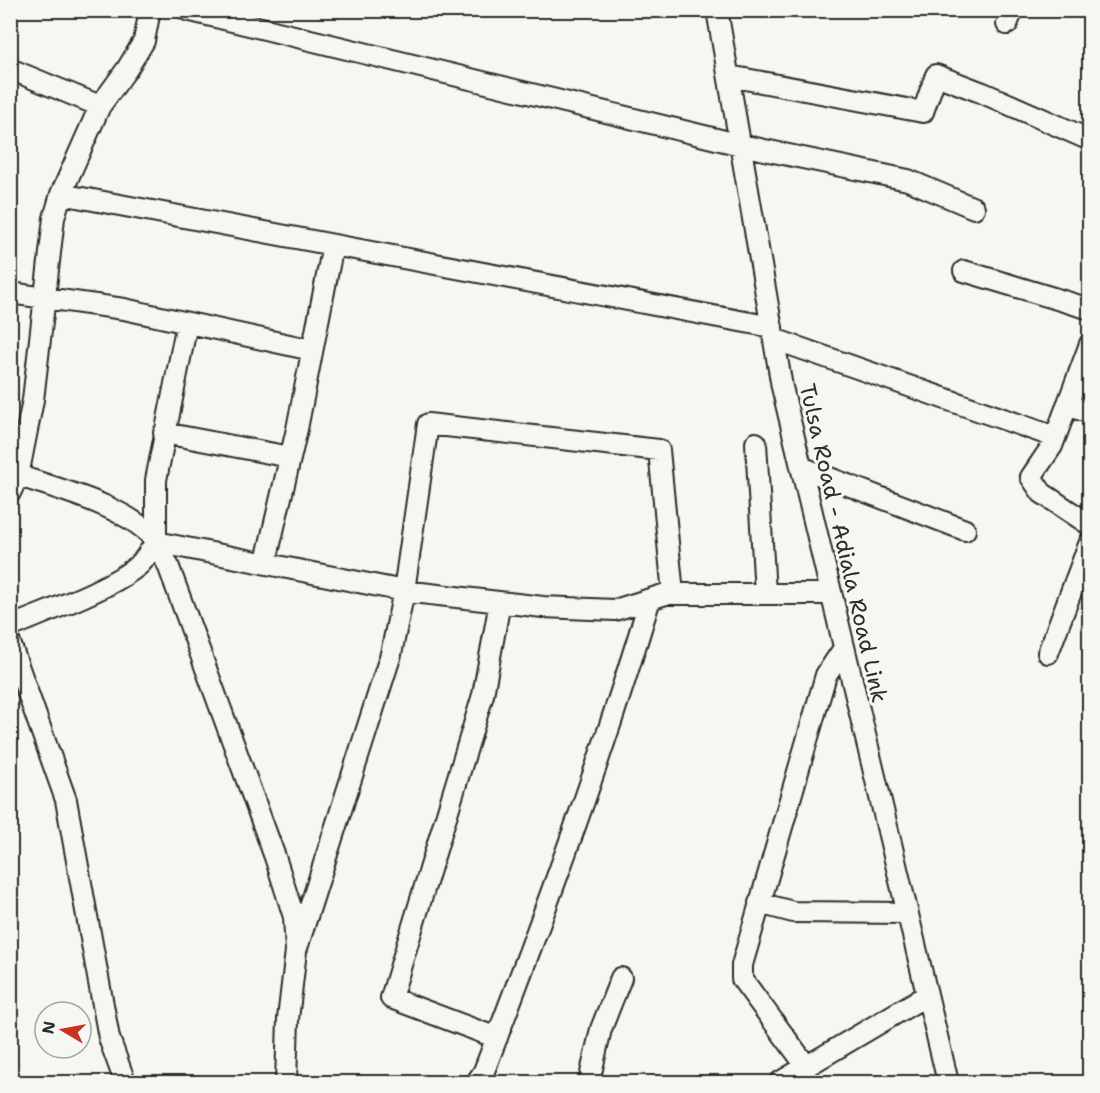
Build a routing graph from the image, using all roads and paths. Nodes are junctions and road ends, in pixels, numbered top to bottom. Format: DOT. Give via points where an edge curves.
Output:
graph roads {
  1 [pos="150,10"];
  2 [pos="717,10"];
  3 [pos="194,11"];
  4 [pos="10,69"];
  5 [pos="729,76"];
  6 [pos="100,106"];
  7 [pos="1089,140"];
  8 [pos="741,145"];
  9 [pos="61,194"];
  10 [pos="974,208"];
  11 [pos="333,245"];
  12 [pos="964,271"];
  13 [pos="10,293"];
  14 [pos="43,298"];
  15 [pos="1089,309"];
  16 [pos="187,323"];
  17 [pos="773,333"];
  18 [pos="1089,344"];
  19 [pos="312,350"];
  20 [pos="1067,405"];
  21 [pos="1089,412"];
  22 [pos="164,433"];
  23 [pos="1055,437"];
  24 [pos="756,442"];
  25 [pos="290,457"];
  26 [pos="801,467"];
  27 [pos="13,481"];
  28 [pos="1089,525"];
  29 [pos="965,530"];
  30 [pos="156,542"];
  31 [pos="1089,542"];
  32 [pos="266,561"];
  33 [pos="404,591"];
  34 [pos="765,593"];
  35 [pos="673,594"];
  36 [pos="831,594"];
  37 [pos="650,599"];
  38 [pos="500,602"];
  39 [pos="10,627"];
  40 [pos="10,643"];
  41 [pos="844,648"];
  42 [pos="1048,653"];
  43 [pos="759,903"];
  44 [pos="907,913"];
  45 [pos="296,951"];
  46 [pos="621,978"];
  47 [pos="927,995"];
  48 [pos="497,1038"];
  49 [pos="807,1067"];
  50 [pos="125,1083"];
  51 [pos="286,1083"];
  52 [pos="477,1083"];
  53 [pos="589,1083"];
  54 [pos="780,1083"];
  55 [pos="948,1083"];
  1 -- 6 [label="street" via="144,41"];
  2 -- 5 [label="street, Tulsa Road - Adiala Road Link"];
  3 -- 8 [label="street"];
  4 -- 6 [label="street"];
  5 -- 7 [label="street" via="924,112 936,75"];
  5 -- 8 [label="street, Tulsa Road - Adiala Road Link"];
  6 -- 9 [label="street"];
  8 -- 10 [label="street" via="908,180"];
  8 -- 17 [label="street, Tulsa Road - Adiala Road Link"];
  9 -- 11 [label="street"];
  9 -- 14 [label="street"];
  11 -- 17 [label="street"];
  11 -- 19 [label="street"];
  12 -- 15 [label="street"];
  13 -- 14 [label="street"];
  14 -- 16 [label="street" via="124,309"];
  14 -- 27 [label="street" via="33,400"];
  16 -- 19 [label="street"];
  16 -- 22 [label="street"];
  17 -- 23 [label="street"];
  17 -- 26 [label="street, Tulsa Road - Adiala Road Link"];
  18 -- 20 [label="street"];
  19 -- 25 [label="street"];
  20 -- 21 [label="street"];
  20 -- 23 [label="street"];
  22 -- 25 [label="street"];
  22 -- 30 [label="street" via="156,480"];
  23 -- 28 [label="street" via="1031,477 1042,493"];
  24 -- 34 [label="street"];
  25 -- 32 [label="street"];
  26 -- 29 [label="street"];
  26 -- 36 [label="street, Tulsa Road - Adiala Road Link"];
  27 -- 30 [label="street" via="122,512 149,531"];
  30 -- 32 [label="street"];
  30 -- 39 [label="street" via="132,570"];
  30 -- 45 [label="street" via="168,565 275,857 294,917"];
  31 -- 42 [label="street"];
  32 -- 33 [label="street"];
  33 -- 35 [label="street" via="428,424 660,450"];
  33 -- 38 [label="street"];
  33 -- 45 [label="street" via="391,654"];
  34 -- 35 [label="street"];
  34 -- 36 [label="street"];
  35 -- 37 [label="street"];
  36 -- 41 [label="street, Tulsa Road - Adiala Road Link"];
  37 -- 38 [label="street" via="615,610"];
  37 -- 48 [label="street" via="552,893"];
  38 -- 48 [label="street" via="483,695 391,998"];
  40 -- 50 [label="street" via="66,800 109,1038"];
  41 -- 43 [label="street" via="826,675"];
  41 -- 44 [label="street, Tulsa Road - Adiala Road Link"];
  43 -- 44 [label="street" via="793,912"];
  43 -- 49 [label="street" via="742,965 742,979"];
  44 -- 47 [label="street, Tulsa Road - Adiala Road Link"];
  45 -- 51 [label="street"];
  46 -- 53 [label="street" via="601,1029"];
  47 -- 49 [label="street"];
  47 -- 55 [label="street, Tulsa Road - Adiala Road Link"];
  48 -- 52 [label="street"];
  49 -- 54 [label="street"];
}
